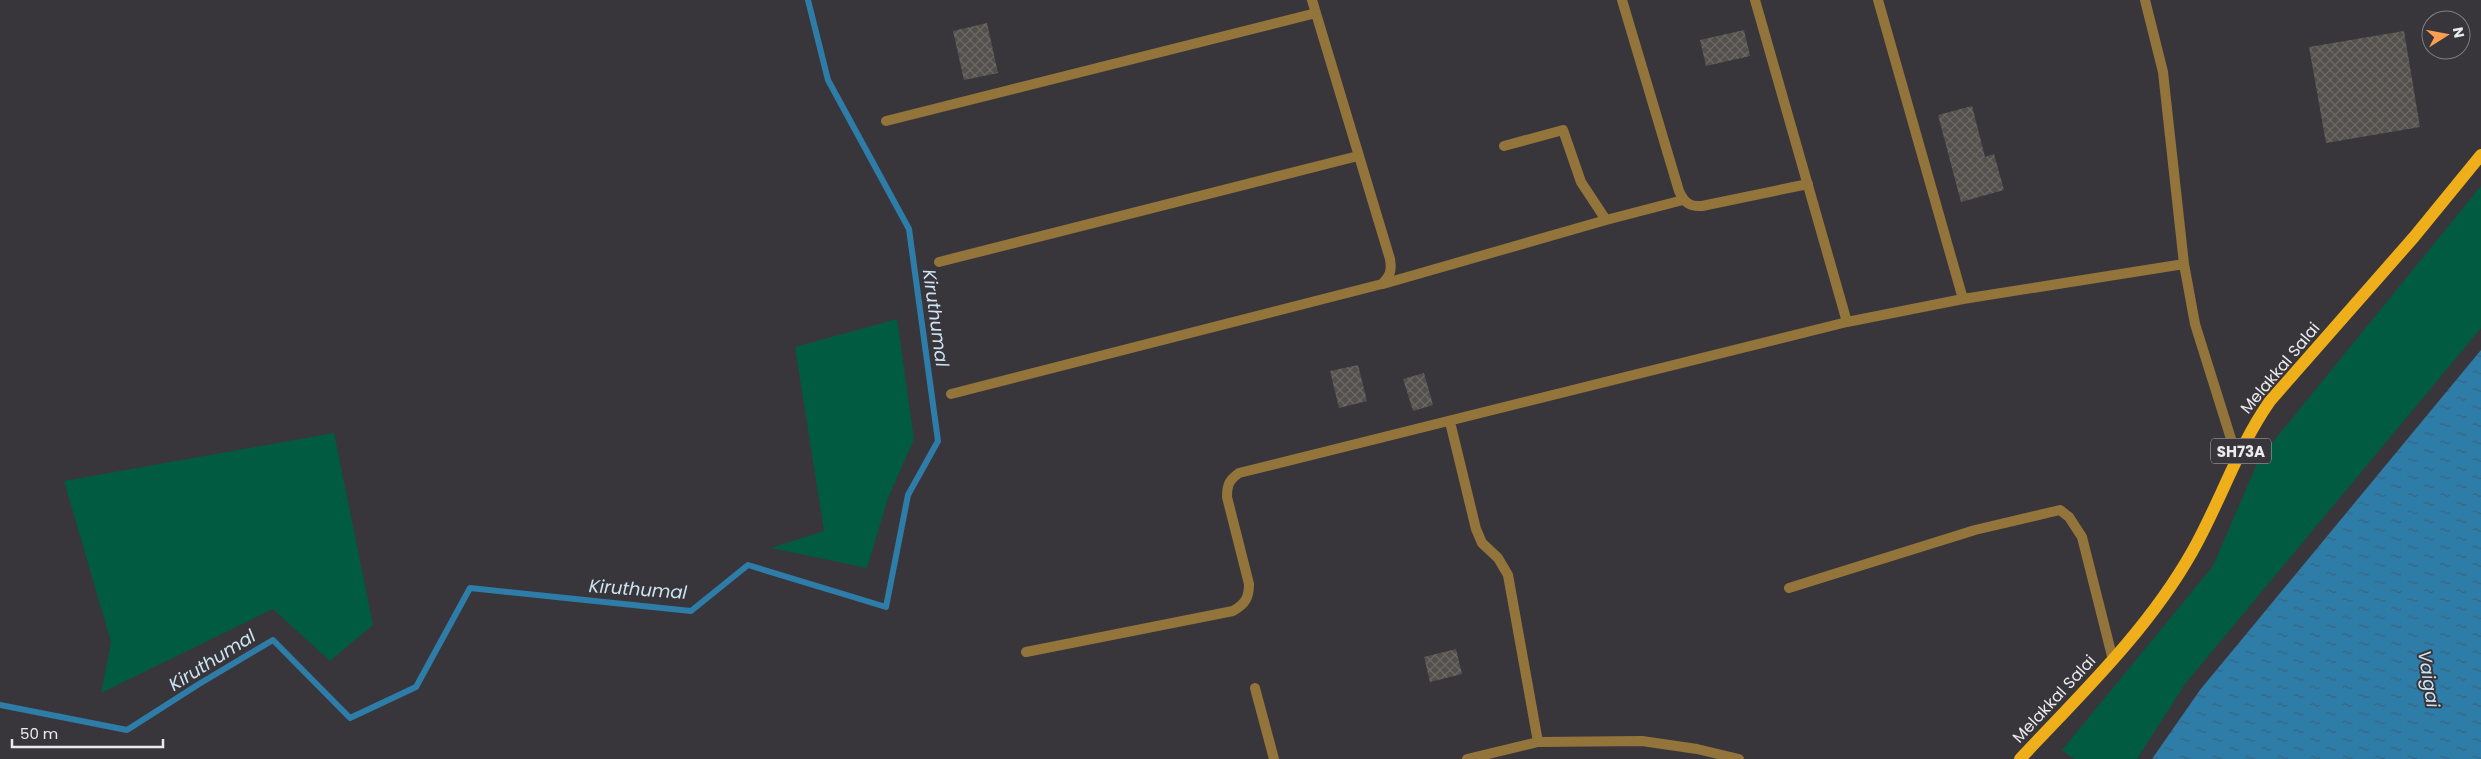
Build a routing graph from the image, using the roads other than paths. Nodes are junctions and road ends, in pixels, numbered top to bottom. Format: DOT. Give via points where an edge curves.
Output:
graph roads {
  1 [pos="1312,0"];
  2 [pos="1622,0"];
  3 [pos="1755,0"];
  4 [pos="1878,0"];
  5 [pos="2145,0"];
  6 [pos="1316,13"];
  7 [pos="886,121"];
  8 [pos="1504,146"];
  9 [pos="2481,155"];
  10 [pos="1358,156"];
  11 [pos="1808,184"];
  12 [pos="1684,200"];
  13 [pos="1606,220"];
  14 [pos="939,262"];
  15 [pos="2184,264"];
  16 [pos="1382,284"];
  17 [pos="1963,299"];
  18 [pos="1847,322"];
  19 [pos="952,394"];
  20 [pos="1450,422"];
  21 [pos="2237,458"];
  22 [pos="1789,588"];
  23 [pos="1026,652"];
  24 [pos="2113,660"];
  25 [pos="1254,688"];
  26 [pos="1538,742"];
  27 [pos="1733,758"];
  28 [pos="1274,759"];
  29 [pos="1467,759"];
  30 [pos="2020,759"];
  1 -- 6 [label="street"];
  2 -- 12 [label="street"];
  3 -- 11 [label="street"];
  4 -- 17 [label="street"];
  5 -- 15 [label="street" via="2163,72"];
  6 -- 7 [label="street"];
  6 -- 10 [label="street"];
  8 -- 13 [label="street" via="1563,130 1581,182"];
  9 -- 21 [label="main road, Melakkal Salai / SH73A" via="2414,237 2270,401 2251,427"];
  10 -- 14 [label="street"];
  10 -- 16 [label="street" via="1392,269"];
  11 -- 12 [label="street" via="1702,206 1692,206"];
  11 -- 18 [label="street"];
  12 -- 13 [label="street"];
  13 -- 16 [label="street"];
  15 -- 17 [label="street"];
  15 -- 21 [label="street" via="2195,324"];
  16 -- 19 [label="street"];
  17 -- 18 [label="street"];
  18 -- 20 [label="street"];
  20 -- 23 [label="street" via="1239,473 1231,478 1227,497 1249,584 1249,595 1244,604 1233,611"];
  20 -- 26 [label="street" via="1476,529 1482,543 1498,558 1508,576"];
  21 -- 24 [label="main road, Melakkal Salai / SH73A" via="2191,553 2151,613"];
  22 -- 24 [label="street" via="1975,530 2060,510 2069,517 2082,537"];
  24 -- 30 [label="main road, Melakkal Salai / SH73A"];
  25 -- 28 [label="street"];
  26 -- 27 [label="street" via="1642,741"];
  26 -- 29 [label="street"];
}
